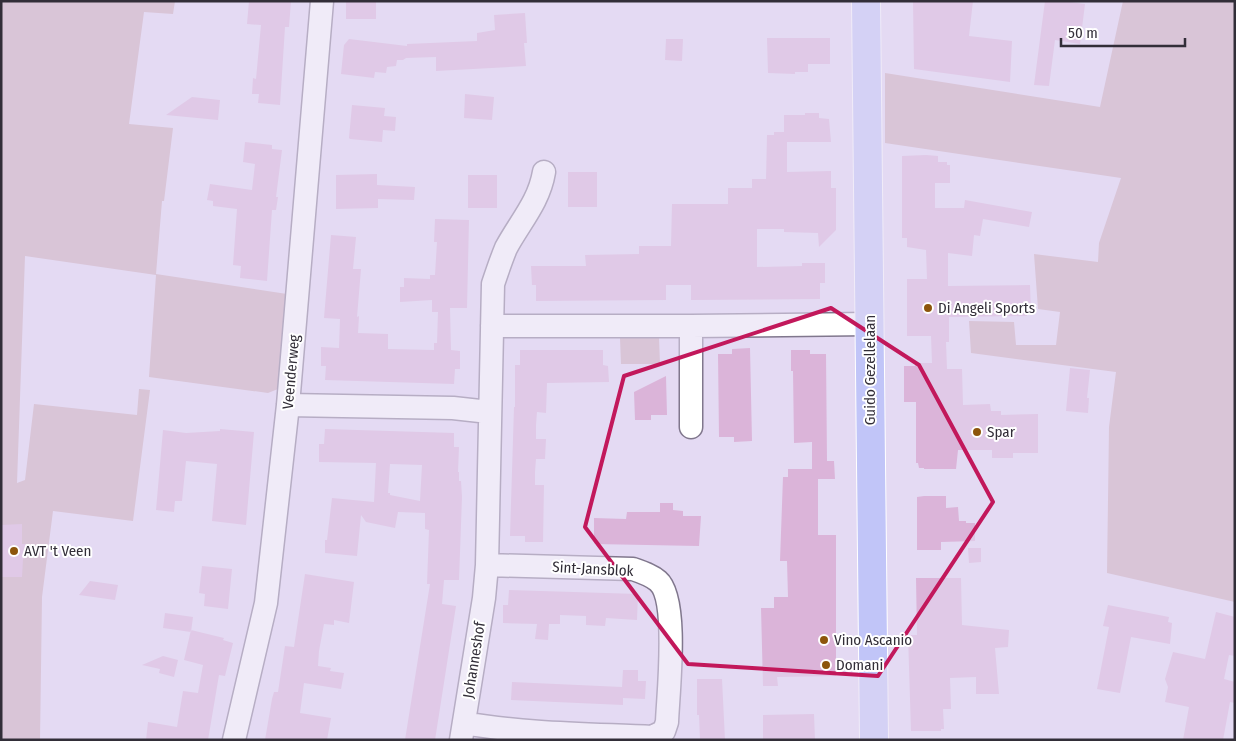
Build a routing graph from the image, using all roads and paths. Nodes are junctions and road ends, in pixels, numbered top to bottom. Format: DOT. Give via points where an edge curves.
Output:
graph roads {
  1 [pos="322,1"];
  2 [pos="866,1"];
  3 [pos="544,172"];
  4 [pos="870,324"];
  5 [pos="492,326"];
  6 [pos="691,326"];
  7 [pos="288,405"];
  8 [pos="489,412"];
  9 [pos="690,426"];
  10 [pos="487,565"];
  11 [pos="670,647"];
  12 [pos="462,731"];
  13 [pos="668,736"];
  14 [pos="234,740"];
  15 [pos="874,740"];
  1 -- 7 [label="street, Veenderweg"];
  2 -- 4 [label="main road, Guido Gezellelaan"];
  3 -- 5 [label="street" via="531,209 499,265 493,284"];
  4 -- 6 [label="street"];
  4 -- 15 [label="main road, Guido Gezellelaan"];
  5 -- 6 [label="street"];
  5 -- 8 [label="street"];
  6 -- 9 [label="street"];
  7 -- 8 [label="street" via="453,408"];
  7 -- 14 [label="street, Veenderweg" via="266,603"];
  8 -- 10 [label="street"];
  10 -- 11 [label="street, Sint-Jansblok" via="634,569 647,574 659,581 667,597"];
  10 -- 12 [label="street, Johanneshof"];
  11 -- 13 [label="street, Johanneshof"];
  12 -- 13 [label="street, Johanneshof" via="487,727"];
}
